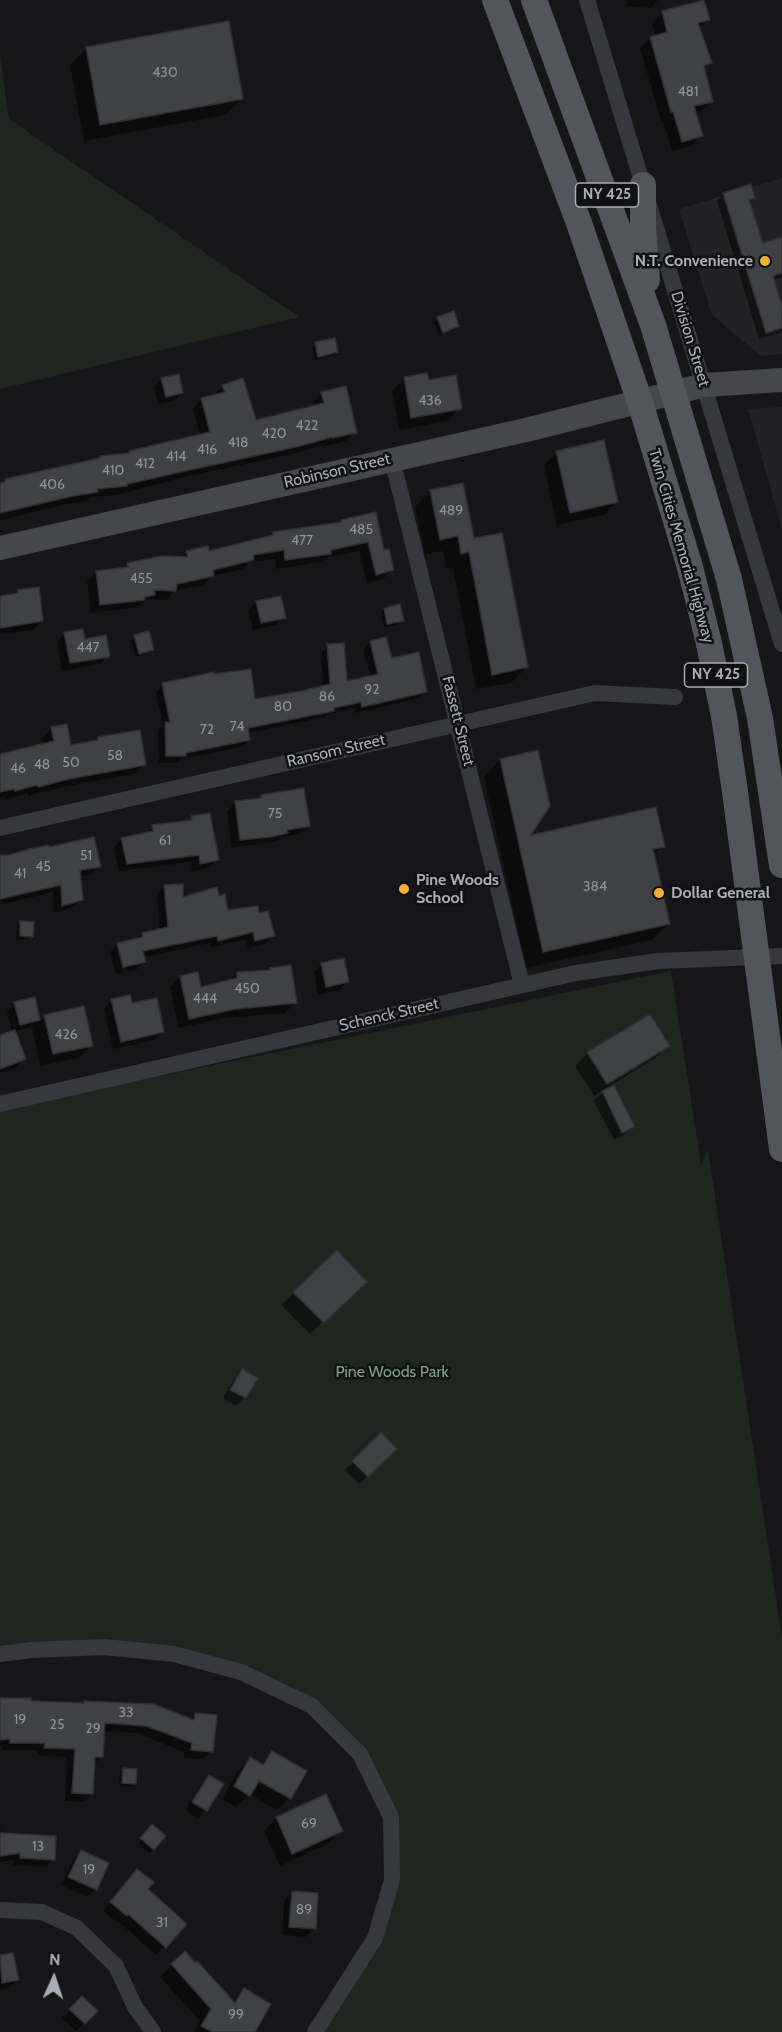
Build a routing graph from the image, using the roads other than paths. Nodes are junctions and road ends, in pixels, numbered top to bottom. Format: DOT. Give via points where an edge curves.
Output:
graph roads {
  1 [pos="495,0"];
  2 [pos="534,0"];
  3 [pos="587,0"];
  4 [pos="644,185"];
  5 [pos="652,325"];
  6 [pos="782,380"];
  7 [pos="705,385"];
  8 [pos="674,393"];
  9 [pos="640,402"];
  10 [pos="392,459"];
  11 [pos="0,548"];
  12 [pos="782,644"];
  13 [pos="675,697"];
  14 [pos="459,723"];
  15 [pos="0,828"];
  16 [pos="782,863"];
  17 [pos="756,956"];
  18 [pos="782,956"];
  19 [pos="522,985"];
  20 [pos="0,1104"];
  21 [pos="782,1149"];
  22 [pos="0,1653"];
  23 [pos="0,1910"];
  24 [pos="153,2032"];
  25 [pos="315,2032"];
  1 -- 9 [label="main road, Twin Cities Memorial Highway / NY 425" via="579,222"];
  2 -- 5 [label="main road, Twin Cities Memorial Highway / NY 425"];
  3 -- 4 [label="street, Division Street"];
  4 -- 5 [label="main road" via="643,228"];
  4 -- 7 [label="street, Division Street"];
  5 -- 8 [label="main road, Twin Cities Memorial Highway / NY 425"];
  6 -- 7 [label="street, Robinson Street"];
  7 -- 8 [label="street, Robinson Street"];
  7 -- 12 [label="street, Division Street"];
  8 -- 9 [label="street, Robinson Street"];
  8 -- 16 [label="main road, Twin Cities Memorial Highway / NY 425" via="729,579 760,718"];
  9 -- 10 [label="street, Robinson Street"];
  9 -- 17 [label="main road, Twin Cities Memorial Highway / NY 425" via="708,639 724,716"];
  10 -- 11 [label="street, Robinson Street"];
  10 -- 14 [label="street, Fassett Street"];
  13 -- 14 [label="street, Ransom Street" via="595,693"];
  14 -- 15 [label="street, Ransom Street"];
  14 -- 19 [label="street, Fassett Street"];
  17 -- 18 [label="street, Schenck Street"];
  17 -- 19 [label="street, Schenck Street" via="624,964"];
  17 -- 21 [label="main road, Twin Cities Memorial Highway / NY 425"];
  19 -- 20 [label="street, Schenck Street"];
  22 -- 25 [label="street" via="104,1647 174,1654 241,1672 312,1706 360,1754 391,1817 392,1880 375,1938"];
  23 -- 24 [label="street" via="42,1912 77,1928 116,1966 135,2007"];
}
